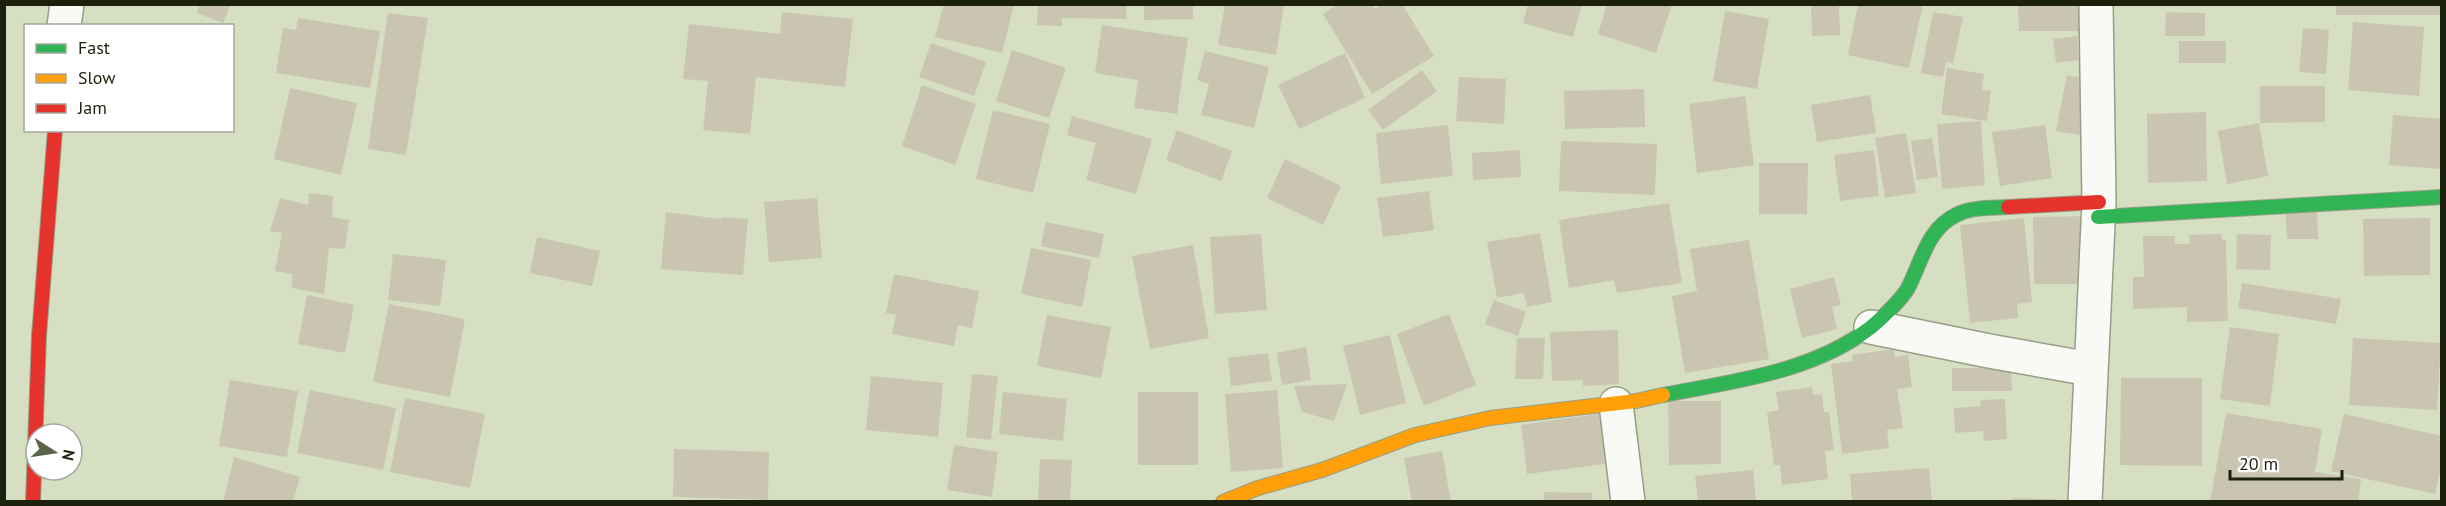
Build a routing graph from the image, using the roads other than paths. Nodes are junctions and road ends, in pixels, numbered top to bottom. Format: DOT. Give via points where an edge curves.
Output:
graph roads {
  1 [pos="67,4"];
  2 [pos="2096,4"];
  3 [pos="64,24"];
  4 [pos="55,132"];
  5 [pos="2442,197"];
  6 [pos="2098,210"];
  7 [pos="1871,327"];
  8 [pos="2090,369"];
  9 [pos="1616,404"];
  10 [pos="33,501"];
  11 [pos="1223,501"];
  12 [pos="1628,501"];
  13 [pos="2085,501"];
  1 -- 3 [label="street"];
  2 -- 6 [label="street"];
  4 -- 10 [label="street" via="39,336"];
  5 -- 6 [label="street"];
  6 -- 7 [label="street" via="1984,208 1959,213 1940,225 1906,290"];
  6 -- 8 [label="street"];
  7 -- 8 [label="street"];
  7 -- 9 [label="street" via="1790,369"];
  8 -- 13 [label="street"];
  9 -- 11 [label="street" via="1490,418 1415,435"];
  9 -- 12 [label="street"];
}
